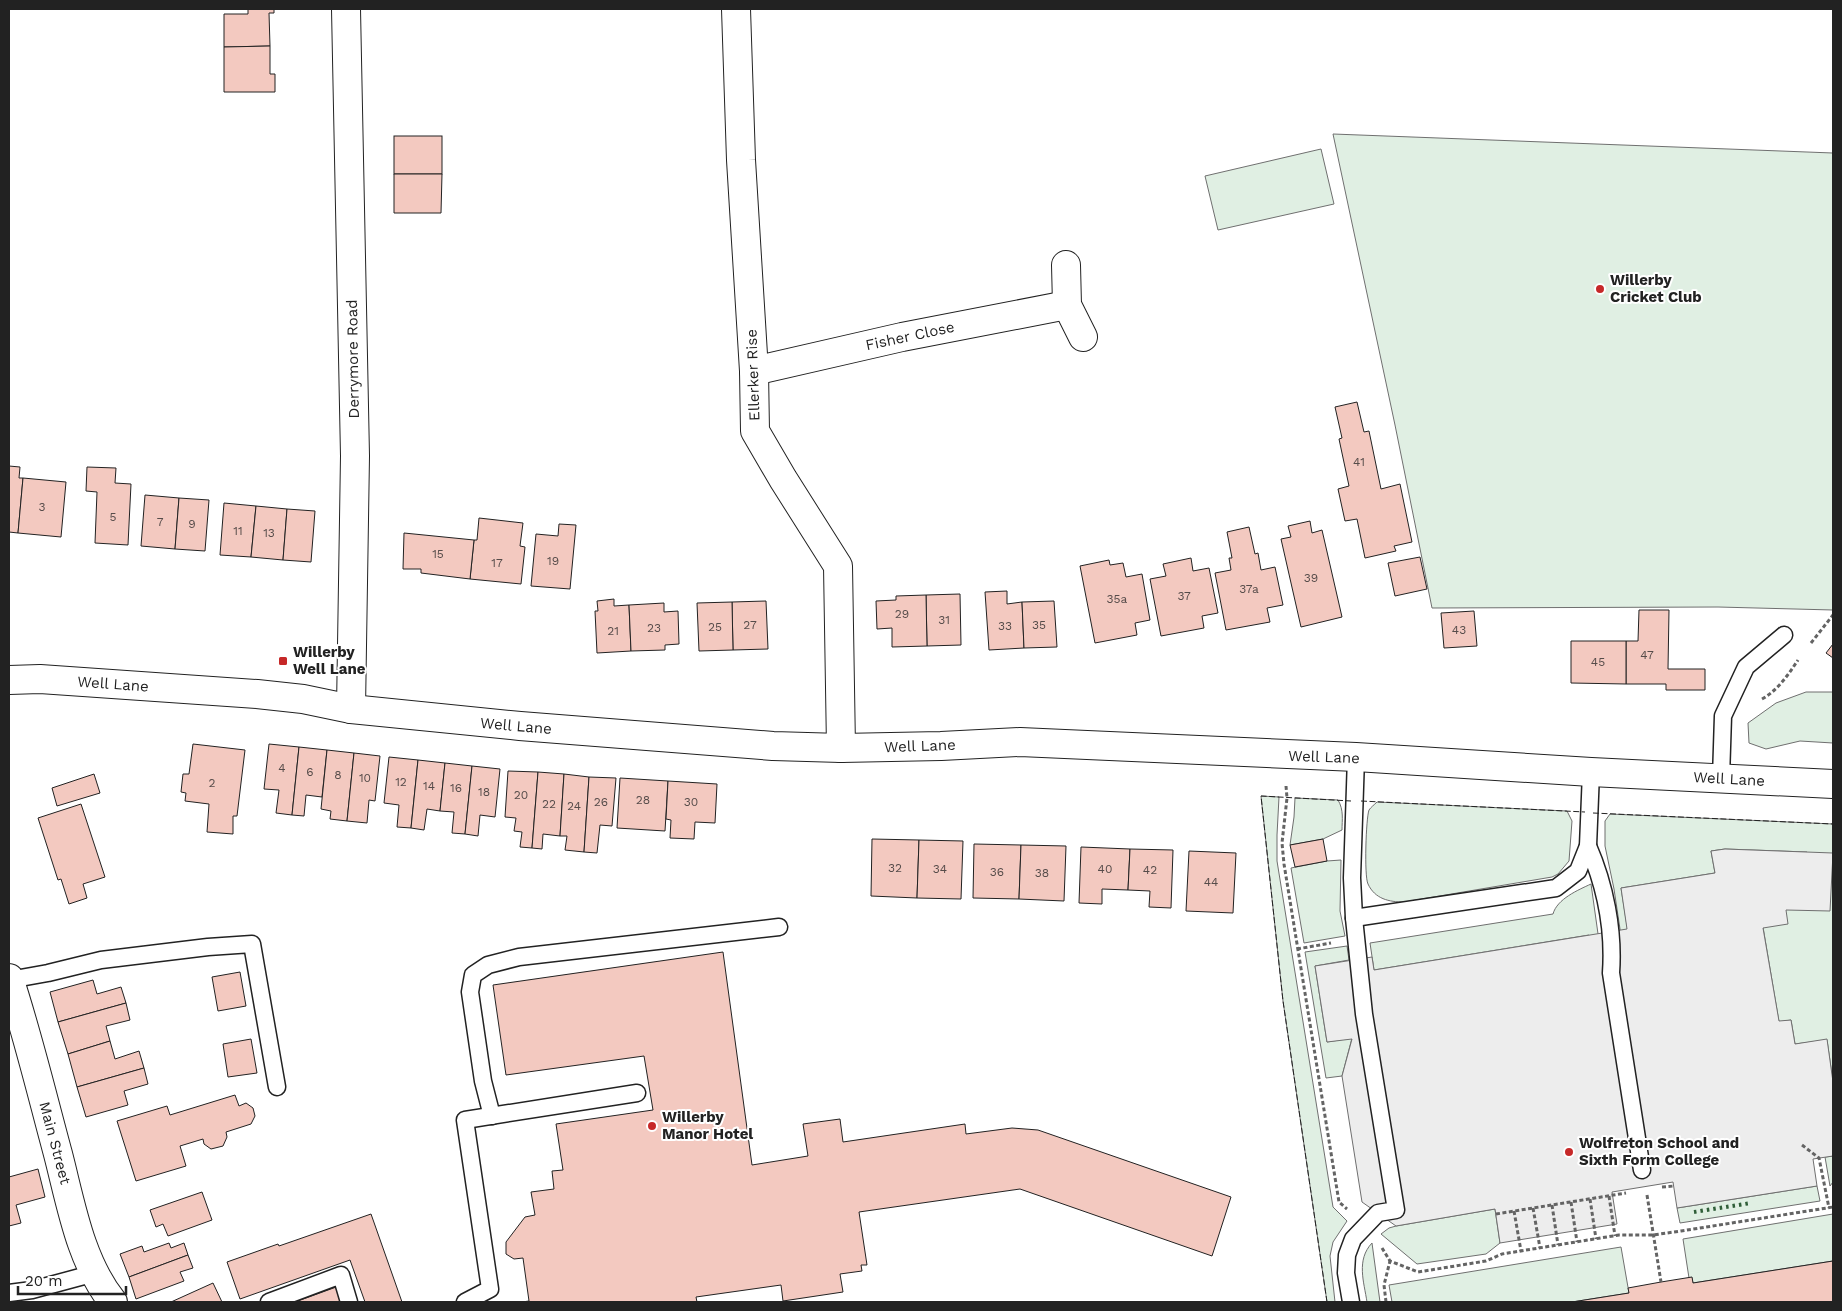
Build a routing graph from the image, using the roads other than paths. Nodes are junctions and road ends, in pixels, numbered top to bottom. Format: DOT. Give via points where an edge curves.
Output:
graph roads {
  1 [pos="346,9"];
  2 [pos="736,9"];
  3 [pos="1066,265"];
  4 [pos="1067,305"];
  5 [pos="1082,336"];
  6 [pos="754,370"];
  7 [pos="1784,635"];
  8 [pos="9,680"];
  9 [pos="351,709"];
  10 [pos="841,748"];
  11 [pos="1356,758"];
  12 [pos="1591,772"];
  13 [pos="1721,778"];
  14 [pos="1833,784"];
  15 [pos="1588,846"];
  16 [pos="1354,918"];
  17 [pos="779,927"];
  18 [pos="9,979"];
  19 [pos="277,1087"];
  20 [pos="637,1092"];
  21 [pos="492,1116"];
  22 [pos="1642,1170"];
  23 [pos="95,1273"];
  24 [pos="9,1293"];
  25 [pos="114,1302"];
  26 [pos="269,1302"];
  27 [pos="349,1302"];
  28 [pos="465,1302"];
  29 [pos="1351,1302"];
  1 -- 9 [label="street, Derrymore Road" via="355,456"];
  2 -- 6 [label="street, Ellerker Rise" via="741,160"];
  3 -- 4 [label="street"];
  4 -- 5 [label="street"];
  4 -- 6 [label="street, Fisher Close"];
  6 -- 10 [label="street, Ellerker Rise" via="755,431 838,566"];
  7 -- 13 [label="lane" via="1746,667 1723,716"];
  8 -- 9 [label="street, Well Lane" via="40,679 257,694"];
  9 -- 10 [label="street, Well Lane" via="520,726 773,746"];
  10 -- 11 [label="street, Well Lane" via="1020,742"];
  11 -- 12 [label="street, Well Lane"];
  11 -- 16 [label="lane"];
  12 -- 13 [label="street, Well Lane"];
  12 -- 15 [label="lane"];
  13 -- 14 [label="street, Well Lane"];
  15 -- 16 [label="lane" via="1578,871 1556,888"];
  15 -- 22 [label="lane" via="1603,885 1612,953 1611,973"];
  16 -- 29 [label="lane" via="1364,1014 1396,1210 1378,1213 1353,1239 1347,1255 1346,1273"];
  17 -- 21 [label="lane" via="519,957 488,965 473,975 470,992 483,1081"];
  18 -- 19 [label="lane" via="101,960 252,944"];
  18 -- 23 [label="street, Main Street" via="78,1232"];
  20 -- 21 [label="lane"];
  21 -- 28 [label="lane" via="465,1120 490,1289"];
  23 -- 24 [label="lane"];
  23 -- 25 [label="street, Main Street"];
  26 -- 27 [label="lane" via="341,1275"];
}
